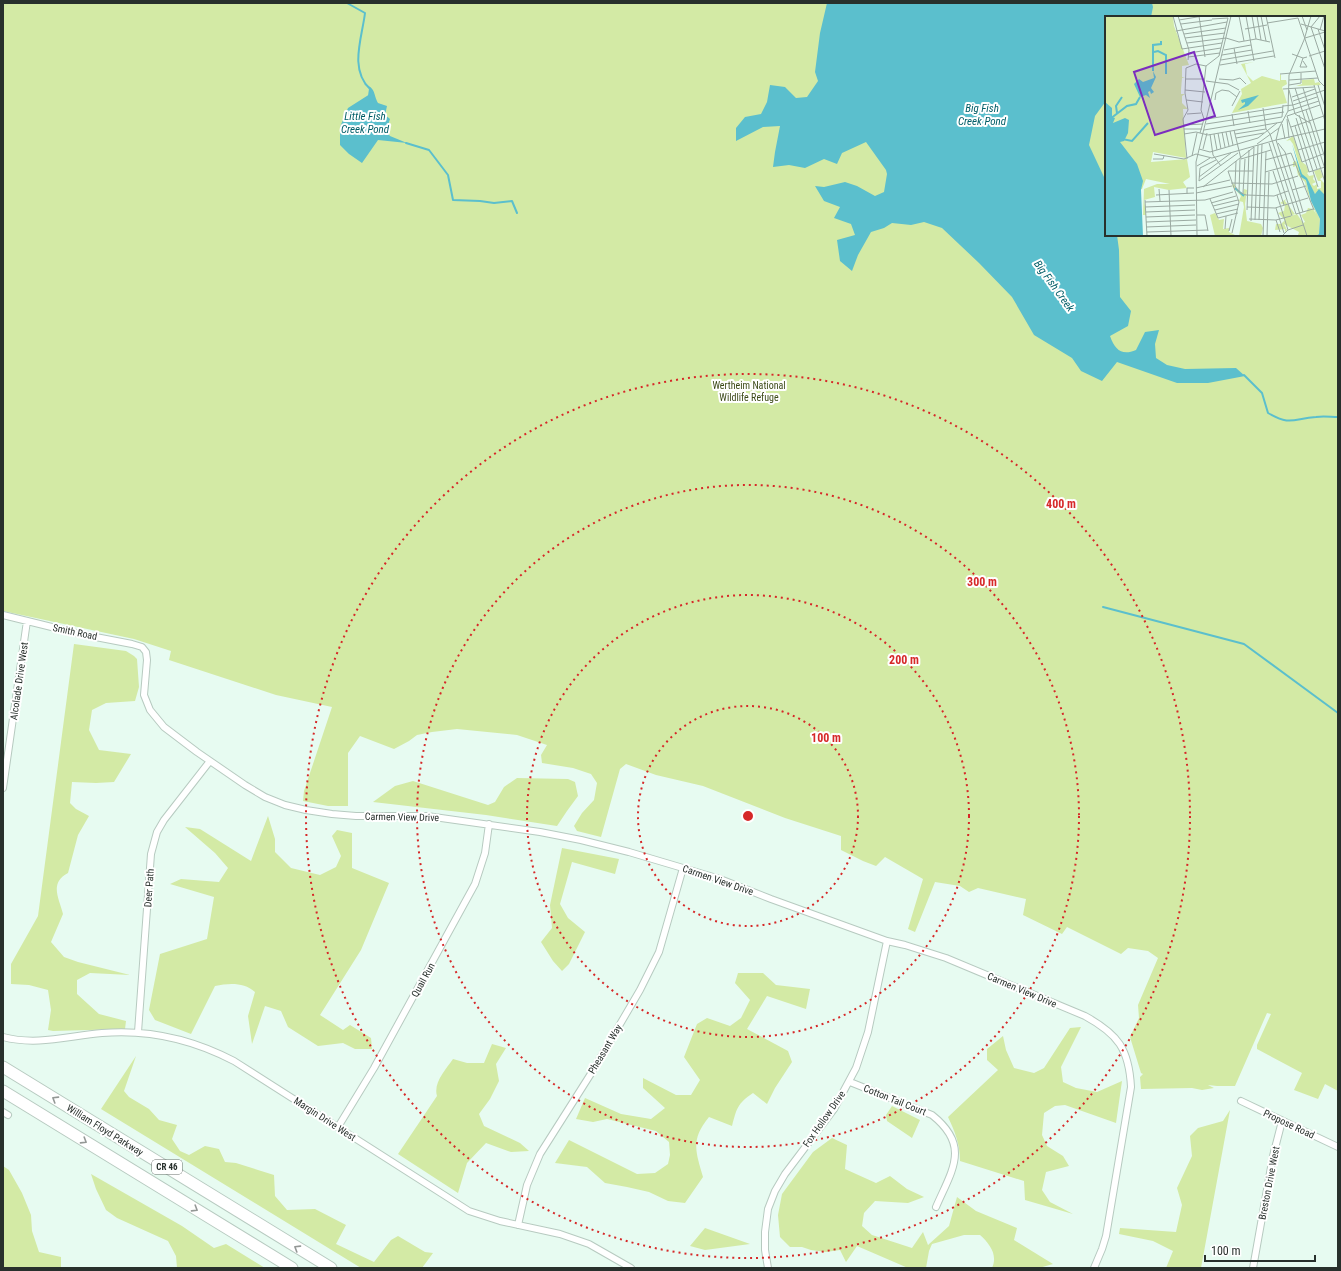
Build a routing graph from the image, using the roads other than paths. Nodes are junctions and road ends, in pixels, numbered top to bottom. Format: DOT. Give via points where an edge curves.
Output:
graph roads {
  1 [pos="3,615"];
  2 [pos="27,621"];
  3 [pos="146,652"];
  4 [pos="210,761"];
  5 [pos="3,788"];
  6 [pos="489,824"];
  7 [pos="683,868"];
  8 [pos="887,942"];
  9 [pos="138,1032"];
  10 [pos="3,1037"];
  11 [pos="3,1067"];
  12 [pos="850,1082"];
  13 [pos="3,1091"];
  14 [pos="1241,1101"];
  15 [pos="1282,1121"];
  16 [pos="338,1127"];
  17 [pos="1338,1148"];
  18 [pos="936,1207"];
  19 [pos="518,1224"];
  20 [pos="292,1268"];
  21 [pos="331,1268"];
  22 [pos="631,1268"];
  23 [pos="768,1268"];
  24 [pos="1094,1268"];
  25 [pos="1253,1268"];
  1 -- 2 [label="street, Smith Road"];
  2 -- 3 [label="street, Smith Road" via="132,644 142,647"];
  2 -- 5 [label="street, Alcolade Drive West"];
  3 -- 4 [label="street, Carmen View Drive" via="144,695 150,710 164,728"];
  4 -- 6 [label="street, Carmen View Drive" via="265,797 306,810 356,816 427,816"];
  4 -- 9 [label="street, Deer Path" via="164,820 157,832 151,854"];
  6 -- 7 [label="street, Carmen View Drive" via="581,840"];
  6 -- 16 [label="street, Quail Run" via="485,853 475,884 374,1068"];
  7 -- 8 [label="street, Carmen View Drive" via="742,887"];
  7 -- 19 [label="street, Pheasant Way" via="659,952 592,1072 540,1154 527,1185"];
  8 -- 12 [label="street, Fox Hollow Drive" via="868,1032"];
  8 -- 24 [label="street, Carmen View Drive" via="905,945 954,961 1085,1016 1115,1037 1126,1056 1131,1087 1106,1236"];
  9 -- 10 [label="street, Margin Drive West" via="103,1033 31,1042"];
  9 -- 16 [label="street, Margin Drive West" via="196,1043 213,1050"];
  21 -- 11 [label="highway, William Floyd Parkway / CR 46, one-way"];
  12 -- 18 [label="street, Cotton Tail Court" via="932,1115 942,1123 956,1154 954,1165"];
  12 -- 23 [label="street, Fox Hollow Drive" via="834,1109 775,1191 768,1209 765,1232"];
  13 -- 20 [label="highway, William Floyd Parkway / CR 46, one-way"];
  14 -- 15 [label="street, Propose Road"];
  15 -- 17 [label="street, Propose Road"];
  15 -- 25 [label="street, Breston Drive West" via="1273,1156"];
  16 -- 19 [label="street, Margin Drive West" via="469,1211"];
  19 -- 22 [label="street, Margin Drive West" via="589,1244"];
}
